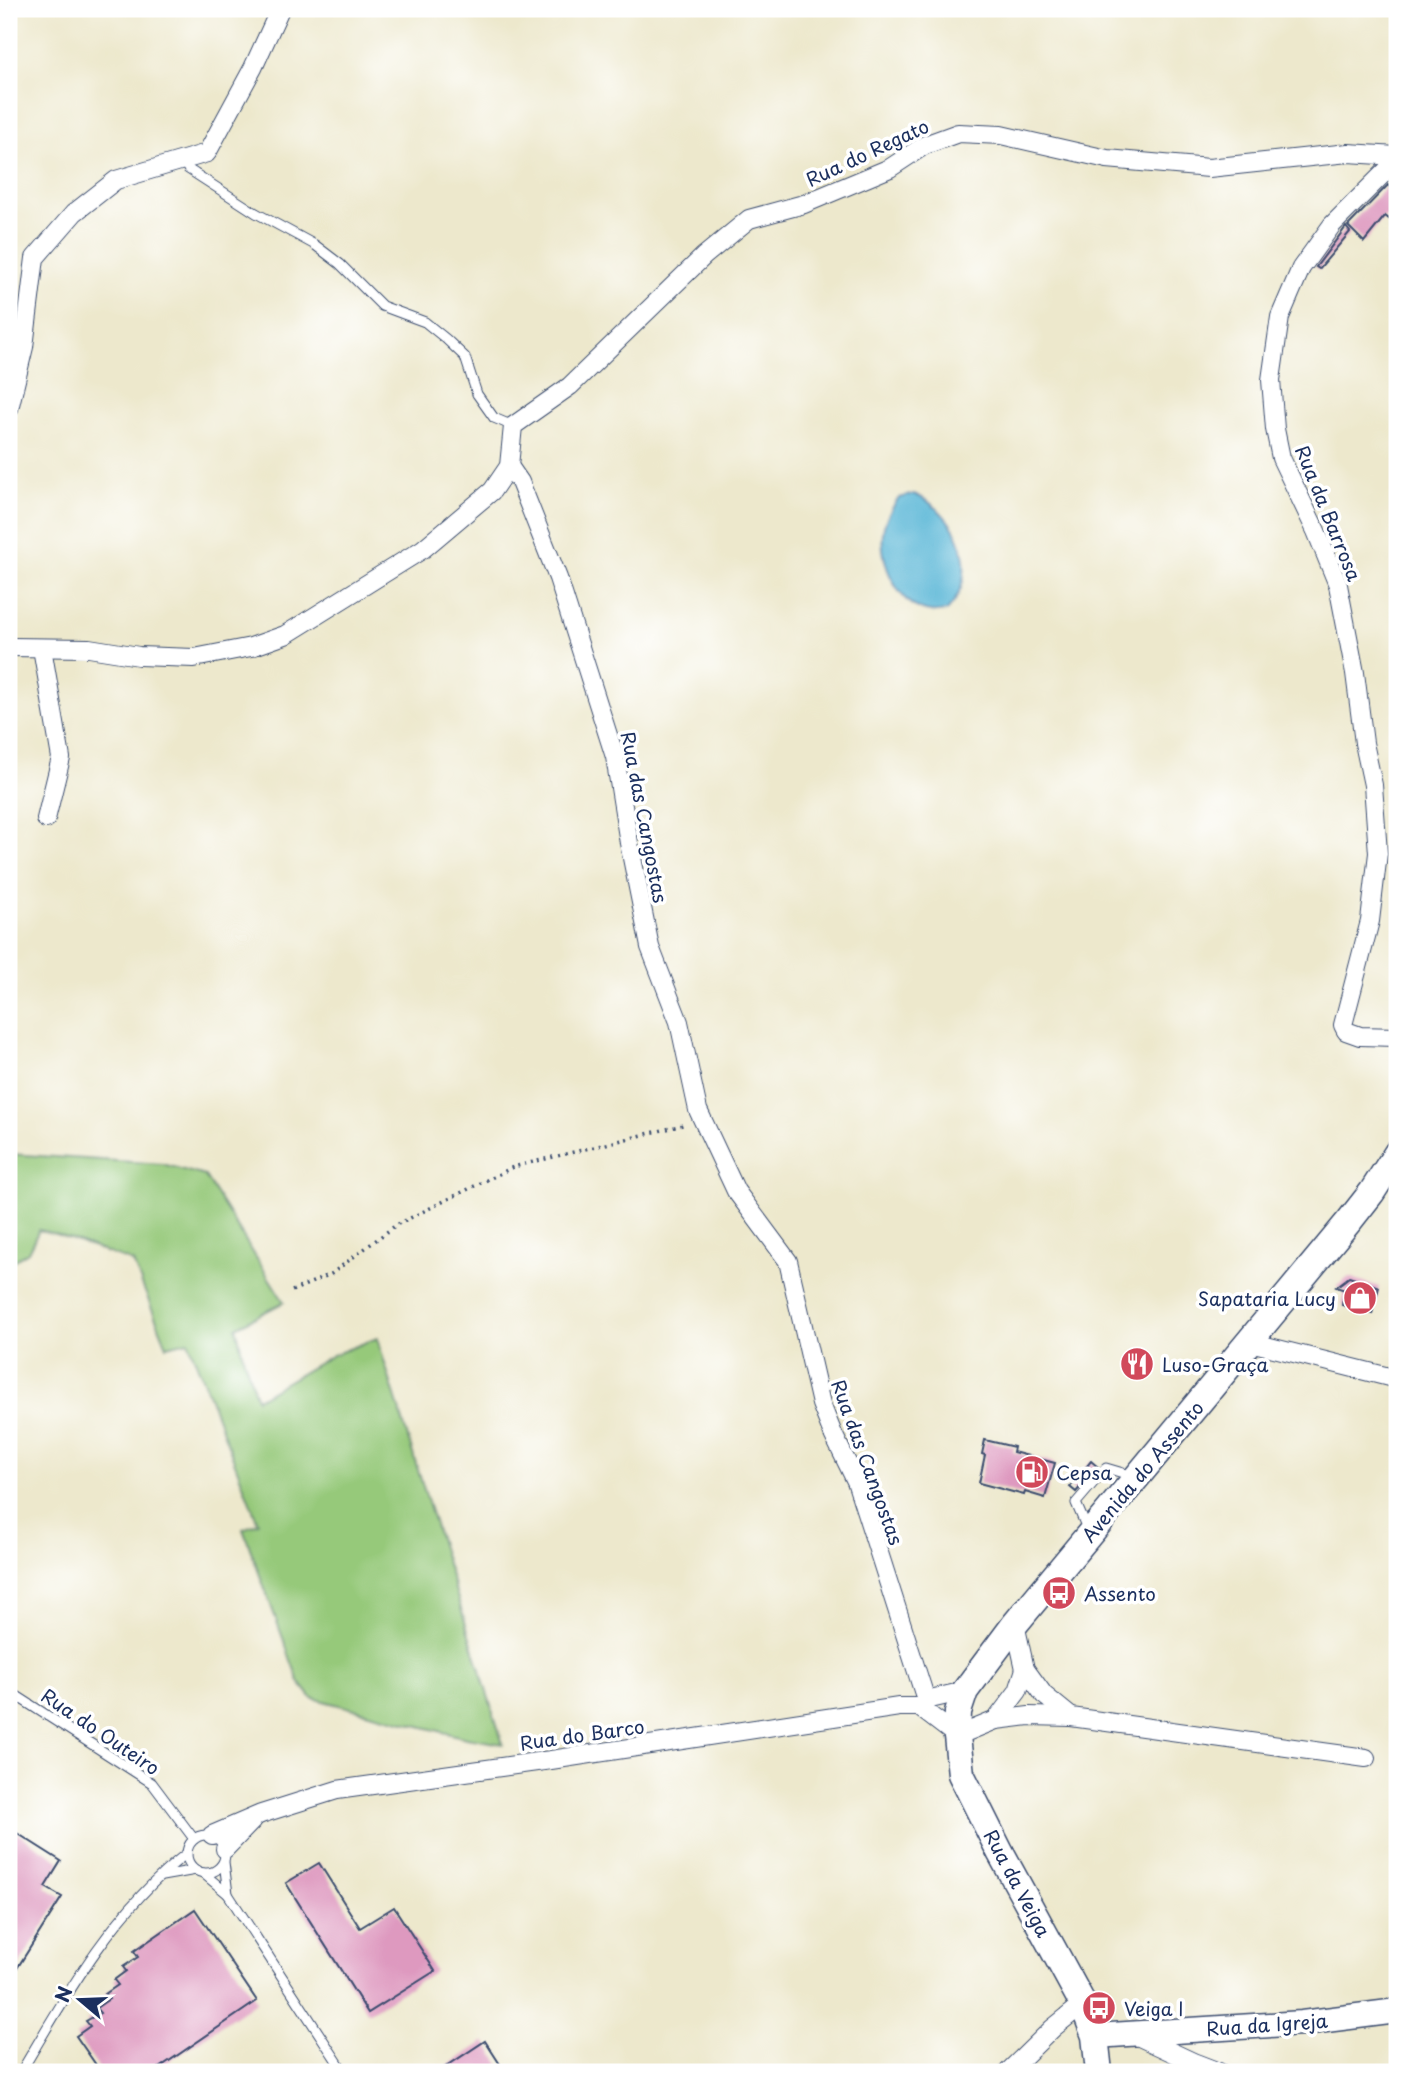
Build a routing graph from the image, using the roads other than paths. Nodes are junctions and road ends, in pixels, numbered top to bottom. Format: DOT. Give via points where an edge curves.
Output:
graph roads {
  1 [pos="280,9"];
  2 [pos="1397,158"];
  3 [pos="188,159"];
  4 [pos="9,409"];
  5 [pos="513,426"];
  6 [pos="509,466"];
  7 [pos="9,647"];
  8 [pos="42,648"];
  9 [pos="47,819"];
  10 [pos="1397,1037"];
  11 [pos="1397,1153"];
  12 [pos="1250,1342"];
  13 [pos="1397,1378"];
  14 [pos="1015,1624"];
  15 [pos="1025,1670"];
  16 [pos="9,1691"];
  17 [pos="965,1691"];
  18 [pos="922,1704"];
  19 [pos="1071,1717"];
  20 [pos="996,1720"];
  21 [pos="957,1736"];
  22 [pos="1366,1758"];
  23 [pos="256,1817"];
  24 [pos="212,1835"];
  25 [pos="194,1839"];
  26 [pos="187,1853"];
  27 [pos="225,1856"];
  28 [pos="199,1872"];
  29 [pos="160,1876"];
  30 [pos="228,1894"];
  31 [pos="1083,2004"];
  32 [pos="1397,2011"];
  33 [pos="1133,2034"];
  34 [pos="1095,2036"];
  35 [pos="21,2072"];
  36 [pos="344,2072"];
  37 [pos="1008,2072"];
  38 [pos="1099,2072"];
  39 [pos="1219,2072"];
  1 -- 3 [label="street" via="218,136 207,153"];
  2 -- 5 [label="street, Rua do Regato" via="1348,153 1209,168 1107,159 1001,135 958,134 925,145 890,168 804,204 749,219 704,256 570,386"];
  2 -- 10 [label="street, Rua da Barrosa" via="1332,225 1301,268 1280,317 1271,380 1281,458 1338,585 1373,785 1378,853 1370,921 1343,1025 1346,1031 1360,1035"];
  3 -- 4 [label="street" via="117,180 74,212 36,258 24,347"];
  3 -- 5 [label="lane" via="188,169 315,245 382,306 425,323 446,339 465,357 477,394 494,418"];
  5 -- 6 [label="street"];
  6 -- 8 [label="street" via="492,491 423,549 285,635 194,658"];
  6 -- 18 [label="street, Rua das Cangostas" via="520,482 558,578 615,757 650,947 679,1022 698,1110 736,1191 788,1261 821,1404 856,1481"];
  7 -- 8 [label="street"];
  8 -- 9 [label="street" via="61,758"];
  11 -- 12 [label="main road, Avenida do Assento" via="1372,1192"];
  12 -- 13 [label="street"];
  12 -- 14 [label="main road, Avenida do Assento"];
  14 -- 15 [label="street"];
  14 -- 17 [label="main road, Avenida do Assento"];
  15 -- 19 [label="street" via="1044,1695"];
  15 -- 20 [label="street" via="1018,1691"];
  16 -- 25 [label="lane, Rua do Outeiro" via="152,1783"];
  17 -- 18 [label="street, Rua do Barco"];
  17 -- 21 [label="main road, Rua da Veiga"];
  18 -- 21 [label="street"];
  18 -- 23 [label="street, Rua do Barco" via="337,1790"];
  19 -- 20 [label="street"];
  19 -- 22 [label="street"];
  20 -- 21 [label="street"];
  21 -- 31 [label="main road, Rua da Veiga" via="961,1774"];
  23 -- 24 [label="street, Rua do Barco"];
  23 -- 27 [label="street, Rua do Barco"];
  24 -- 25 [label="lane"];
  24 -- 27 [label="lane" via="223,1843"];
  25 -- 26 [label="lane"];
  26 -- 28 [label="lane" via="188,1862"];
  26 -- 29 [label="lane"];
  27 -- 28 [label="lane" via="215,1871"];
  27 -- 30 [label="lane"];
  28 -- 29 [label="lane"];
  28 -- 30 [label="lane"];
  29 -- 35 [label="lane" via="131,1904 102,1943"];
  30 -- 36 [label="lane"];
  31 -- 34 [label="main road, Rua da Veiga"];
  31 -- 37 [label="street"];
  32 -- 33 [label="street, Rua da Igreja" via="1302,2023"];
  33 -- 34 [label="street, Rua da Igreja"];
  33 -- 39 [label="street"];
  34 -- 38 [label="main road, Rua da Veiga"];
}
